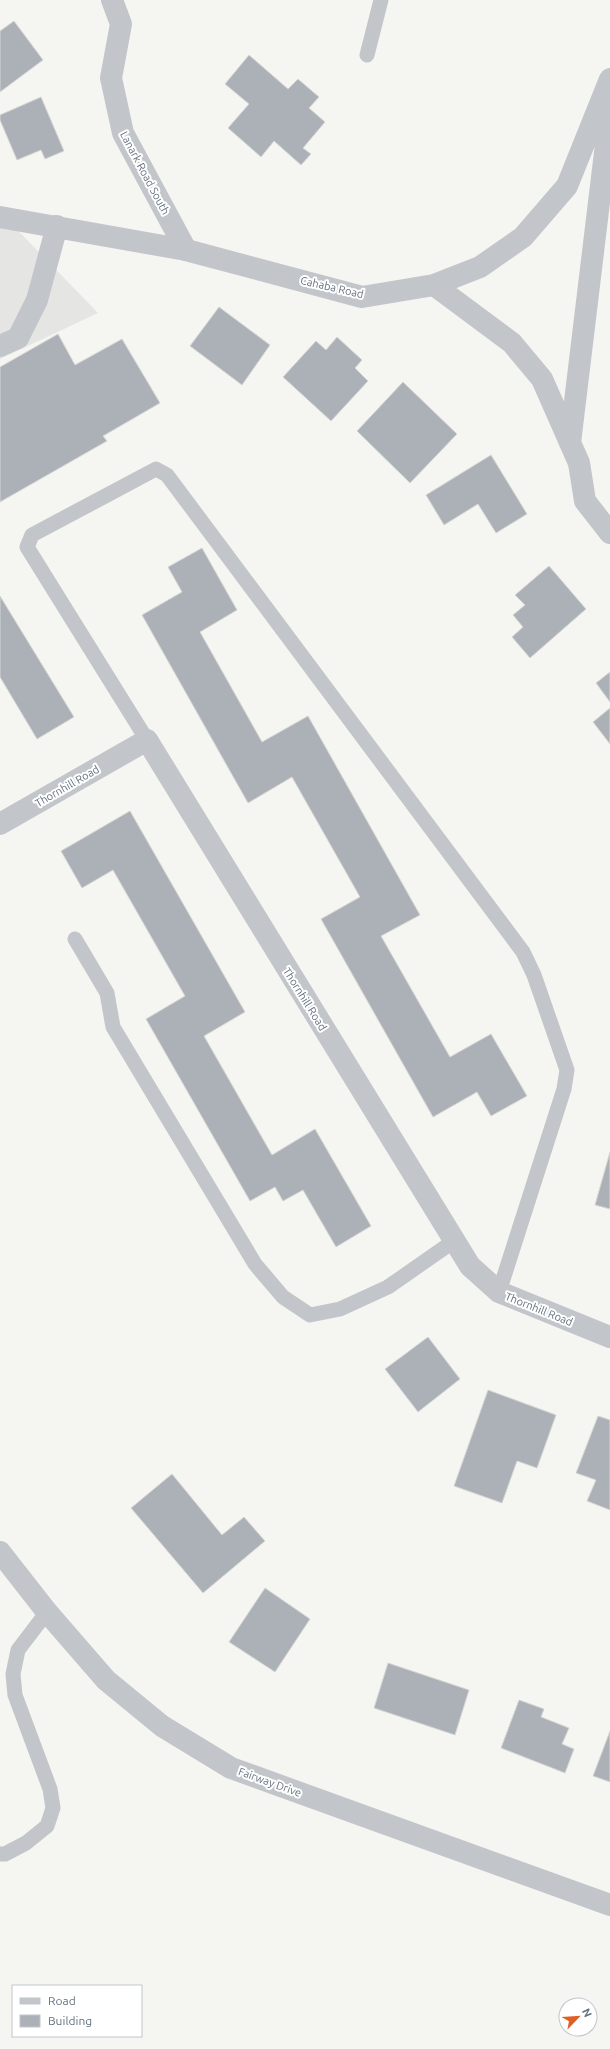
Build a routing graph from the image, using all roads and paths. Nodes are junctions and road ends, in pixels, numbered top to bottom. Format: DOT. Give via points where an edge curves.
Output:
graph roads {
  1 [pos="112,0"];
  2 [pos="381,0"];
  3 [pos="366,55"];
  4 [pos="610,79"];
  5 [pos="610,111"];
  6 [pos="0,216"];
  7 [pos="57,226"];
  8 [pos="186,250"];
  9 [pos="434,285"];
  10 [pos="0,346"];
  11 [pos="570,443"];
  12 [pos="610,533"];
  13 [pos="147,740"];
  14 [pos="0,824"];
  15 [pos="75,939"];
  16 [pos="454,1242"];
  17 [pos="499,1292"];
  18 [pos="610,1337"];
  19 [pos="0,1552"];
  20 [pos="47,1612"];
  21 [pos="0,1854"];
  22 [pos="610,1905"];
  1 -- 8 [label="street, Lanark Road South" via="121,24 111,78 123,133"];
  2 -- 3 [label="lane"];
  4 -- 9 [label="street, Cahaba Road" via="567,186 523,237 480,267"];
  5 -- 11 [label="street"];
  6 -- 7 [label="street, Cahaba Road"];
  7 -- 8 [label="street, Cahaba Road"];
  7 -- 10 [label="street" via="37,300 18,338"];
  8 -- 9 [label="street, Cahaba Road" via="362,297"];
  9 -- 11 [label="street" via="512,343 542,379"];
  11 -- 12 [label="street" via="579,463 585,501"];
  13 -- 14 [label="street, Thornhill Road"];
  13 -- 16 [label="street, Thornhill Road"];
  13 -- 17 [label="lane" via="27,548 32,535 156,469 172,481 523,952 534,975 567,1070 564,1089"];
  15 -- 16 [label="lane" via="107,993 113,1027 255,1264 283,1297 310,1315 340,1309 388,1287"];
  16 -- 17 [label="street, Thornhill Road" via="470,1266"];
  17 -- 18 [label="street, Thornhill Road"];
  19 -- 20 [label="street, Fairway Drive"];
  20 -- 21 [label="lane" via="18,1650 13,1674 15,1695 50,1789 53,1808 47,1826 26,1843"];
  20 -- 22 [label="street, Fairway Drive" via="106,1680 162,1726 231,1768"];
}
